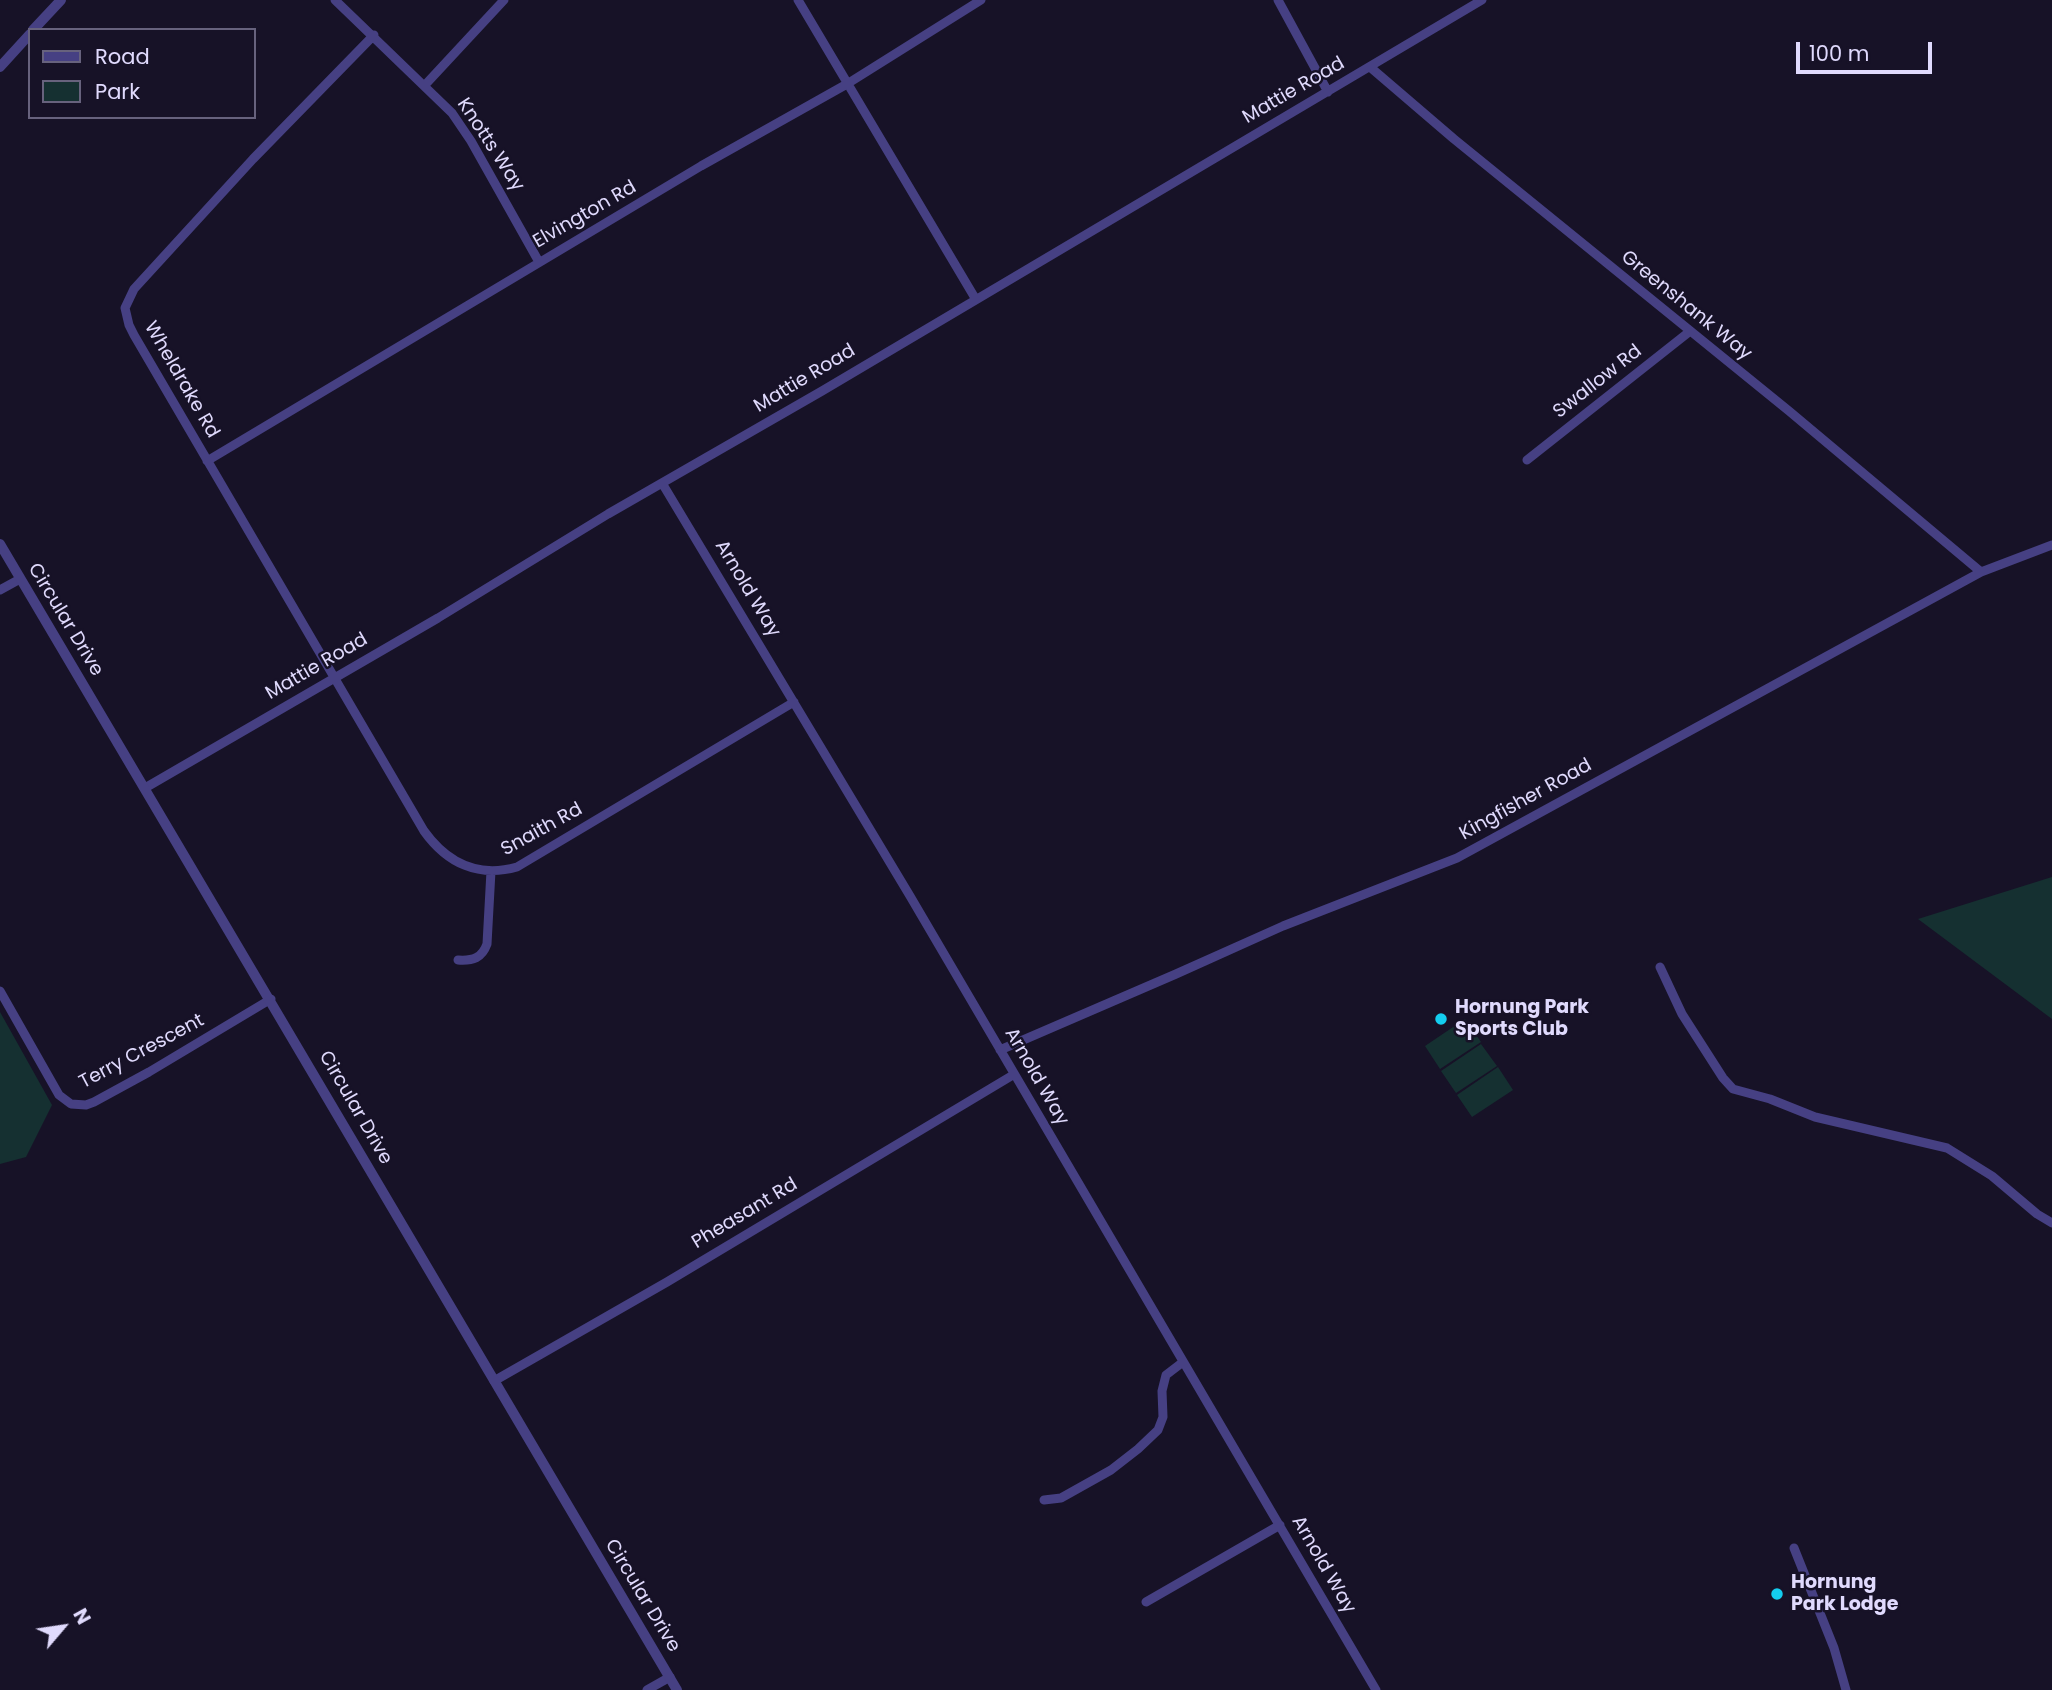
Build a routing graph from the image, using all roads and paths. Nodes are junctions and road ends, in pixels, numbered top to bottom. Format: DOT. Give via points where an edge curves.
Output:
graph roads {
  1 [pos="61,0"];
  2 [pos="335,0"];
  3 [pos="505,0"];
  4 [pos="798,0"];
  5 [pos="981,0"];
  6 [pos="1278,0"];
  7 [pos="1482,0"];
  8 [pos="36,28"];
  9 [pos="374,35"];
  10 [pos="28,36"];
  11 [pos="0,67"];
  12 [pos="1370,67"];
  13 [pos="847,84"];
  14 [pos="425,85"];
  15 [pos="1328,92"];
  16 [pos="539,262"];
  17 [pos="975,298"];
  18 [pos="1689,332"];
  19 [pos="1527,460"];
  20 [pos="207,461"];
  21 [pos="662,483"];
  22 [pos="0,544"];
  23 [pos="2052,545"];
  24 [pos="1981,572"];
  25 [pos="20,579"];
  26 [pos="0,590"];
  27 [pos="335,677"];
  28 [pos="794,702"];
  29 [pos="145,788"];
  30 [pos="491,872"];
  31 [pos="458,960"];
  32 [pos="1660,967"];
  33 [pos="0,991"];
  34 [pos="271,999"];
  35 [pos="1000,1050"];
  36 [pos="1013,1075"];
  37 [pos="2052,1223"];
  38 [pos="1184,1362"];
  39 [pos="494,1381"];
  40 [pos="1044,1500"];
  41 [pos="1280,1525"];
  42 [pos="1794,1548"];
  43 [pos="1146,1602"];
  44 [pos="670,1677"];
  45 [pos="647,1690"];
  46 [pos="677,1690"];
  47 [pos="1376,1690"];
  48 [pos="1846,1690"];
  1 -- 8 [label="street"];
  2 -- 9 [label="street, Knotts Way"];
  3 -- 14 [label="street"];
  4 -- 13 [label="street"];
  5 -- 13 [label="street, Elvington Rd"];
  6 -- 15 [label="street"];
  7 -- 12 [label="street, Mattie Road"];
  9 -- 14 [label="street, Knotts Way"];
  9 -- 20 [label="street, Wheldrake Rd" via="134,289 125,308 128,325"];
  10 -- 11 [label="street"];
  12 -- 15 [label="street, Mattie Road"];
  12 -- 18 [label="street, Greenshank Way"];
  13 -- 16 [label="street, Elvington Rd"];
  13 -- 17 [label="street"];
  14 -- 16 [label="street, Knotts Way" via="471,141"];
  15 -- 17 [label="street, Mattie Road"];
  16 -- 20 [label="street, Elvington Rd"];
  17 -- 21 [label="street, Mattie Road"];
  18 -- 19 [label="street, Swallow Rd"];
  18 -- 24 [label="street, Greenshank Way"];
  20 -- 27 [label="street, Wheldrake Rd"];
  21 -- 27 [label="street, Mattie Road"];
  21 -- 28 [label="street, Arnold Way"];
  22 -- 25 [label="street, Circular Drive"];
  23 -- 24 [label="street, Kingfisher Road"];
  24 -- 35 [label="street, Kingfisher Road" via="1457,858 1283,926"];
  25 -- 26 [label="street"];
  25 -- 29 [label="street, Circular Drive"];
  27 -- 29 [label="street, Mattie Road"];
  27 -- 30 [label="street, Snaith Rd" via="435,846 456,861"];
  28 -- 30 [label="street, Snaith Rd" via="517,867"];
  28 -- 35 [label="street, Arnold Way"];
  29 -- 34 [label="street, Circular Drive"];
  30 -- 31 [label="street" via="484,953"];
  32 -- 37 [label="street" via="1682,1014 1733,1089 1815,1117 1947,1148"];
  33 -- 34 [label="street, Terry Crescent" via="59,1096 80,1105 138,1078"];
  34 -- 39 [label="street, Circular Drive"];
  35 -- 36 [label="street, Arnold Way"];
  36 -- 38 [label="street, Arnold Way"];
  36 -- 39 [label="street, Pheasant Rd"];
  38 -- 40 [label="street" via="1166,1375 1158,1430 1111,1469 1061,1499"];
  38 -- 41 [label="street, Arnold Way"];
  39 -- 44 [label="street, Circular Drive"];
  41 -- 43 [label="street"];
  41 -- 47 [label="street, Arnold Way"];
  42 -- 48 [label="street"];
  44 -- 45 [label="street"];
  44 -- 46 [label="street, Circular Drive"];
}
